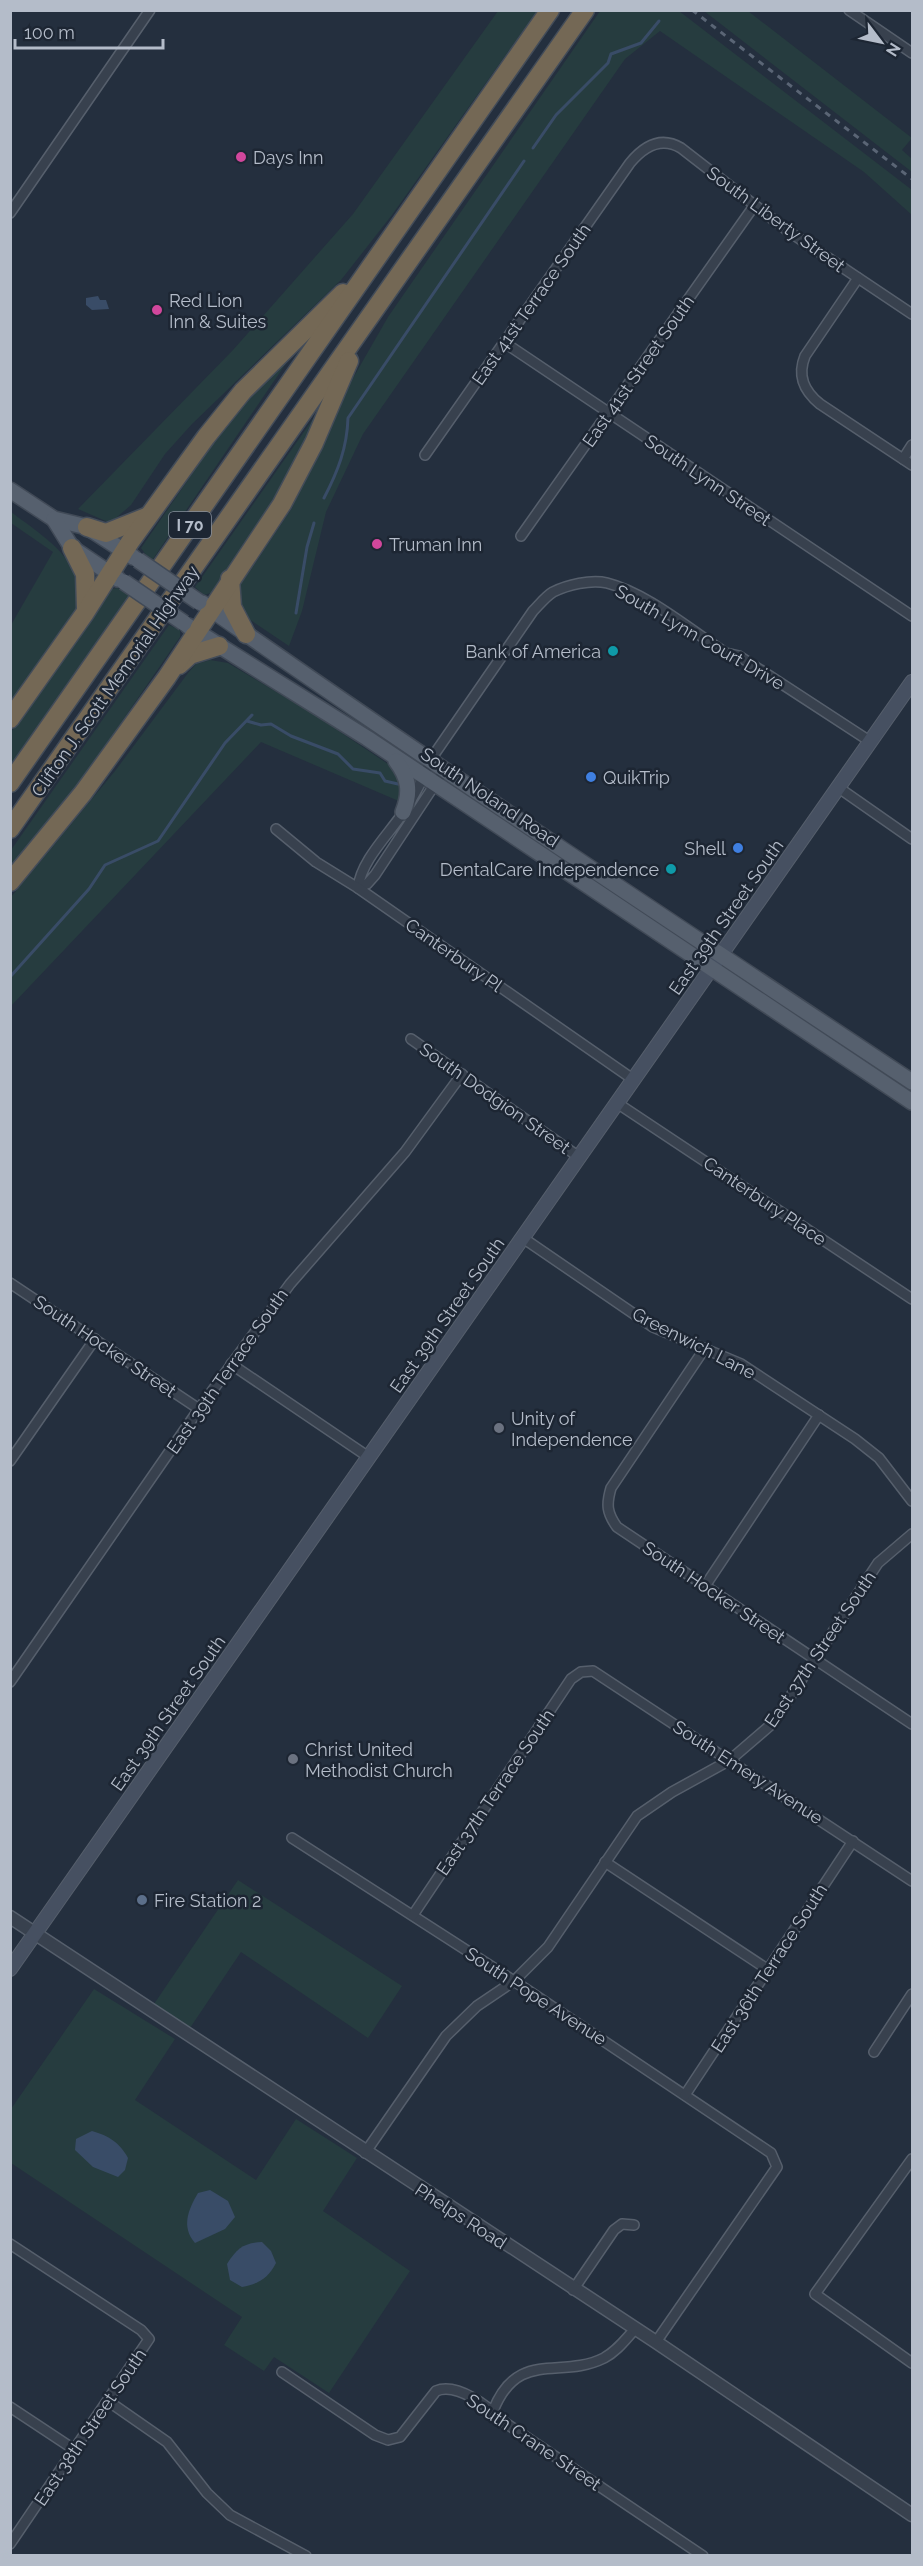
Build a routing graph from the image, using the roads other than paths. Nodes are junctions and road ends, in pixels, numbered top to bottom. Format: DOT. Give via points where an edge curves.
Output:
graph roads {
  1 [pos="150,10"];
  2 [pos="550,10"];
  3 [pos="585,10"];
  4 [pos="849,10"];
  5 [pos="912,54"];
  6 [pos="638,153"];
  7 [pos="754,206"];
  8 [pos="10,213"];
  9 [pos="370,267"];
  10 [pos="858,278"];
  11 [pos="912,314"];
  12 [pos="363,326"];
  13 [pos="505,344"];
  14 [pos="608,413"];
  15 [pos="912,445"];
  16 [pos="425,455"];
  17 [pos="903,459"];
  18 [pos="912,465"];
  19 [pos="10,490"];
  20 [pos="148,516"];
  21 [pos="54,519"];
  22 [pos="87,527"];
  23 [pos="521,536"];
  24 [pos="72,548"];
  25 [pos="131,556"];
  26 [pos="117,578"];
  27 [pos="231,579"];
  28 [pos="204,605"];
  29 [pos="85,613"];
  30 [pos="912,616"];
  31 [pos="190,627"];
  32 [pos="246,634"];
  33 [pos="219,646"];
  34 [pos="167,677"];
  35 [pos="912,682"];
  36 [pos="10,719"];
  37 [pos="871,742"];
  38 [pos="393,756"];
  39 [pos="431,759"];
  40 [pos="445,769"];
  41 [pos="430,780"];
  42 [pos="10,783"];
  43 [pos="839,788"];
  44 [pos="403,812"];
  45 [pos="10,829"];
  46 [pos="276,829"];
  47 [pos="912,839"];
  48 [pos="10,882"];
  49 [pos="358,888"];
  50 [pos="716,962"];
  51 [pos="832,1029"];
  52 [pos="411,1039"];
  53 [pos="823,1042"];
  54 [pos="462,1074"];
  55 [pos="634,1080"];
  56 [pos="912,1082"];
  57 [pos="912,1102"];
  58 [pos="617,1103"];
  59 [pos="579,1157"];
  60 [pos="522,1238"];
  61 [pos="10,1283"];
  62 [pos="912,1299"];
  63 [pos="95,1339"];
  64 [pos="705,1348"];
  65 [pos="231,1364"];
  66 [pos="199,1409"];
  67 [pos="819,1415"];
  68 [pos="370,1458"];
  69 [pos="10,1461"];
  70 [pos="912,1501"];
  71 [pos="912,1534"];
  72 [pos="705,1586"];
  73 [pos="815,1659"];
  74 [pos="581,1672"];
  75 [pos="10,1682"];
  76 [pos="912,1725"];
  77 [pos="730,1760"];
  78 [pos="292,1838"];
  79 [pos="853,1841"];
  80 [pos="605,1862"];
  81 [pos="912,1881"];
  82 [pos="413,1915"];
  83 [pos="10,1917"];
  84 [pos="35,1934"];
  85 [pos="767,1969"];
  86 [pos="10,1970"];
  87 [pos="514,1981"];
  88 [pos="912,1994"];
  89 [pos="874,2052"];
  90 [pos="686,2095"];
  91 [pos="365,2153"];
  92 [pos="912,2159"];
  93 [pos="634,2225"];
  94 [pos="10,2244"];
  95 [pos="573,2290"];
  96 [pos="635,2329"];
  97 [pos="656,2342"];
  98 [pos="912,2363"];
  99 [pos="282,2372"];
  100 [pos="108,2402"];
  101 [pos="10,2407"];
  102 [pos="493,2411"];
  103 [pos="75,2450"];
  104 [pos="912,2515"];
  105 [pos="10,2544"];
  106 [pos="306,2556"];
  107 [pos="703,2556"];
  1 -- 8 [label="street"];
  2 -- 9 [label="highway, I 70"];
  3 -- 12 [label="highway, I 70"];
  4 -- 5 [label="street"];
  6 -- 7 [label="street, South Liberty Street" via="654,143 676,145"];
  6 -- 13 [label="street, East 41st Terrace South"];
  7 -- 10 [label="street, South Liberty Street"];
  7 -- 14 [label="street, East 41st Street South"];
  9 -- 20 [label="highway" via="243,391"];
  9 -- 42 [label="highway, Clifton J. Scott Memorial Highway / I 70"];
  10 -- 11 [label="street, South Liberty Street"];
  10 -- 17 [label="street" via="806,356 801,365 802,378 811,397"];
  12 -- 27 [label="highway" via="298,476"];
  12 -- 45 [label="highway, Clifton J. Scott Memorial Highway / I 70"];
  13 -- 14 [label="street, South Lynn Street"];
  13 -- 16 [label="street, East 41st Terrace South"];
  14 -- 23 [label="street, East 41st Street South"];
  14 -- 30 [label="street, South Lynn Street"];
  15 -- 17 [label="street"];
  17 -- 18 [label="street"];
  19 -- 21 [label="main road, South Noland Road"];
  20 -- 22 [label="highway" via="106,533"];
  20 -- 25 [label="highway"];
  21 -- 22 [label="main road, South Noland Road"];
  21 -- 24 [label="main road, South Noland Road"];
  22 -- 25 [label="main road, South Noland Road"];
  24 -- 26 [label="main road, South Noland Road"];
  24 -- 29 [label="highway" via="86,574"];
  25 -- 26 [label="highway"];
  25 -- 28 [label="main road, South Noland Road, bridge"];
  26 -- 29 [label="highway"];
  26 -- 31 [label="main road, South Noland Road, bridge"];
  27 -- 28 [label="highway"];
  27 -- 32 [label="highway" via="232,608"];
  28 -- 31 [label="highway"];
  28 -- 32 [label="main road, South Noland Road"];
  29 -- 36 [label="highway"];
  31 -- 33 [label="main road, South Noland Road"];
  31 -- 34 [label="highway"];
  32 -- 39 [label="main road, South Noland Road"];
  33 -- 34 [label="highway" via="190,655"];
  33 -- 38 [label="main road, South Noland Road"];
  34 -- 48 [label="highway" via="83,793"];
  35 -- 37 [label="main road, East 39th Street South"];
  37 -- 39 [label="street, South Lynn Court Drive" via="739,656 726,653 632,593 605,582 591,582 552,593 533,611"];
  37 -- 43 [label="main road, East 39th Street South"];
  38 -- 41 [label="main road, South Noland Road"];
  38 -- 44 [label="main road" via="408,783"];
  39 -- 40 [label="main road, South Noland Road"];
  39 -- 41 [label="street, South Lynn Court Drive"];
  40 -- 41 [label="street, South Lynn Court Drive"];
  40 -- 50 [label="main road, South Noland Road"];
  41 -- 44 [label="street, South Lynn Court Drive"];
  41 -- 49 [label="street, South Lynn Court Drive" via="375,875"];
  41 -- 50 [label="main road, South Noland Road"];
  43 -- 47 [label="street"];
  43 -- 50 [label="main road, East 39th Street South"];
  44 -- 49 [label="street, South Lynn Court Drive" via="363,871"];
  46 -- 49 [label="street, Canterbury Pl" via="316,862"];
  49 -- 55 [label="street, Canterbury Pl"];
  50 -- 51 [label="main road, South Noland Road"];
  50 -- 53 [label="main road, South Noland Road"];
  50 -- 55 [label="main road, East 39th Street South"];
  51 -- 53 [label="main road"];
  51 -- 56 [label="main road, South Noland Road"];
  52 -- 54 [label="street, South Dodgion Street"];
  53 -- 57 [label="main road, South Noland Road"];
  54 -- 59 [label="street, South Dodgion Street"];
  54 -- 65 [label="street, East 39th Terrace South" via="405,1152 290,1284"];
  55 -- 58 [label="main road, East 39th Street South"];
  58 -- 59 [label="main road, East 39th Street South"];
  58 -- 62 [label="street, Canterbury Place"];
  59 -- 60 [label="main road, East 39th Street South"];
  60 -- 64 [label="street, Greenwich Lane" via="653,1327"];
  60 -- 68 [label="main road, East 39th Street South"];
  61 -- 63 [label="street, South Hocker Street"];
  63 -- 66 [label="street, South Hocker Street"];
  63 -- 69 [label="street"];
  64 -- 67 [label="street, Greenwich Lane" via="741,1365"];
  64 -- 72 [label="street, South Hocker Street" via="611,1488 607,1504 617,1527"];
  65 -- 66 [label="street, East 39th Terrace South"];
  65 -- 68 [label="street"];
  66 -- 75 [label="street, East 39th Terrace South"];
  67 -- 70 [label="street, Greenwich Lane" via="879,1458"];
  67 -- 72 [label="street"];
  68 -- 84 [label="main road, East 39th Street South"];
  71 -- 73 [label="street, East 37th Street South" via="878,1563"];
  72 -- 73 [label="street, South Hocker Street"];
  73 -- 76 [label="street, South Hocker Street"];
  73 -- 77 [label="street, East 37th Street South" via="773,1723"];
  74 -- 77 [label="street, South Emery Avenue" via="600,1674"];
  74 -- 82 [label="street, East 37th Terrace South" via="571,1679"];
  77 -- 79 [label="street, South Emery Avenue"];
  77 -- 80 [label="street, East 37th Street South" via="637,1816"];
  78 -- 82 [label="street, South Pope Avenue"];
  79 -- 81 [label="street, South Emery Avenue"];
  79 -- 85 [label="street, East 36th Terrace South"];
  80 -- 85 [label="street"];
  80 -- 87 [label="street, East 37th Street South" via="548,1947"];
  82 -- 87 [label="street, South Pope Avenue"];
  83 -- 84 [label="street, Phelps Road"];
  84 -- 86 [label="main road, East 39th Street South"];
  84 -- 91 [label="street, Phelps Road"];
  85 -- 90 [label="street, East 36th Terrace South"];
  87 -- 90 [label="street, South Pope Avenue"];
  87 -- 91 [label="street, East 37th Street South" via="477,2006 446,2036"];
  88 -- 89 [label="street"];
  90 -- 97 [label="street, South Pope Avenue" via="771,2152 777,2167"];
  91 -- 95 [label="street, Phelps Road"];
  92 -- 98 [label="street" via="815,2294"];
  93 -- 95 [label="street" via="622,2224 614,2230"];
  94 -- 100 [label="street, East 38th Street South" via="149,2339"];
  95 -- 96 [label="street, Phelps Road"];
  96 -- 97 [label="street, Phelps Road"];
  96 -- 102 [label="street" via="620,2347 603,2358 533,2369 515,2378 500,2393"];
  97 -- 104 [label="street, Phelps Road"];
  99 -- 102 [label="street, South Crane Street" via="375,2435 388,2439 400,2437 436,2391 444,2387"];
  100 -- 103 [label="street, East 38th Street South"];
  100 -- 106 [label="street" via="168,2442 207,2493 230,2515"];
  101 -- 103 [label="street"];
  102 -- 107 [label="street, South Crane Street"];
  103 -- 105 [label="street, East 38th Street South"];
}
